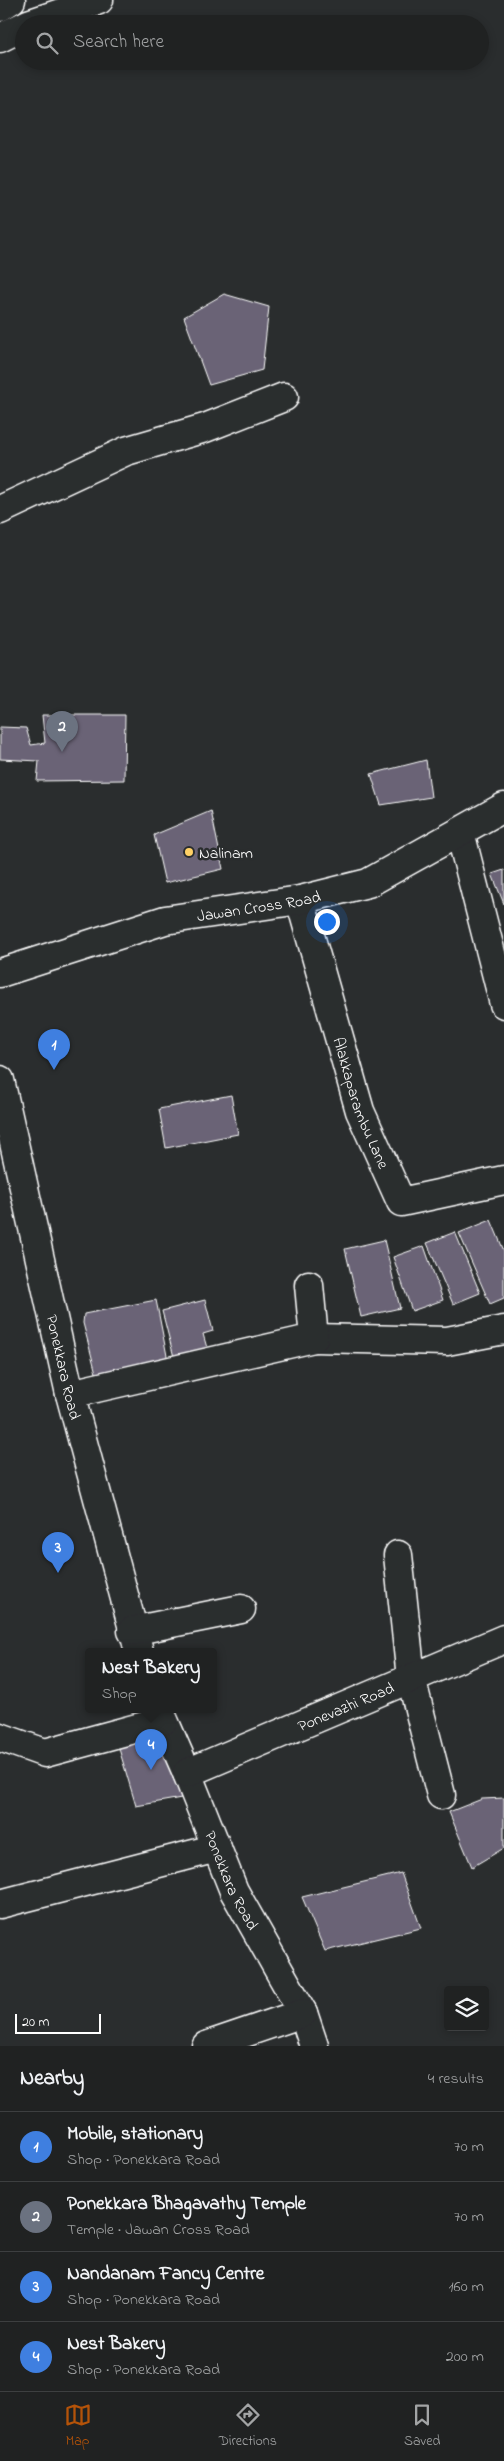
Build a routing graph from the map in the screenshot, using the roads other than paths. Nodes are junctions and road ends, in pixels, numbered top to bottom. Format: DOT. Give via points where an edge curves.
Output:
graph roads {
  1 [pos="10,0"];
  2 [pos="99,0"];
  3 [pos="0,7"];
  4 [pos="55,15"];
  5 [pos="15,30"];
  6 [pos="0,38"];
  7 [pos="284,397"];
  8 [pos="0,510"];
  9 [pos="504,808"];
  10 [pos="460,832"];
  11 [pos="300,900"];
  12 [pos="0,974"];
  13 [pos="504,1004"];
  14 [pos="2,1098"];
  15 [pos="504,1180"];
  16 [pos="309,1285"];
  17 [pos="504,1330"];
  18 [pos="314,1338"];
  19 [pos="70,1394"];
  20 [pos="398,1555"];
  21 [pos="241,1608"];
  22 [pos="504,1639"];
  23 [pos="135,1641"];
  24 [pos="411,1678"];
  25 [pos="161,1715"];
  26 [pos="0,1737"];
  27 [pos="187,1773"];
  28 [pos="442,1796"];
  29 [pos="217,1848"];
  30 [pos="0,1904"];
  31 [pos="303,2013"];
  32 [pos="206,2046"];
  33 [pos="314,2046"];
  1 -- 3 [label="street"];
  2 -- 4 [label="street"];
  5 -- 6 [label="street"];
  7 -- 8 [label="street" via="205,428 126,451"];
  9 -- 10 [label="street, Jawan Cross Road"];
  10 -- 11 [label="street, Jawan Cross Road" via="368,883"];
  10 -- 13 [label="street"];
  11 -- 12 [label="street, Jawan Cross Road" via="165,920"];
  11 -- 15 [label="street, Alakkaparambu Lane" via="360,1110 401,1202"];
  14 -- 19 [label="street, Ponekkara Road"];
  16 -- 18 [label="street"];
  17 -- 18 [label="street" via="447,1341"];
  18 -- 19 [label="street"];
  19 -- 23 [label="street, Ponekkara Road"];
  20 -- 24 [label="street"];
  21 -- 23 [label="street"];
  22 -- 24 [label="street, Ponevazhi Road"];
  24 -- 27 [label="street, Ponevazhi Road"];
  24 -- 28 [label="street"];
  25 -- 26 [label="street" via="45,1753"];
  25 -- 27 [label="street, Ponekkara Road"];
  27 -- 29 [label="street, Ponekkara Road"];
  29 -- 30 [label="street"];
  29 -- 31 [label="street, Ponekkara Road" via="234,1891"];
  31 -- 32 [label="street"];
  31 -- 33 [label="street, Ponekkara Road"];
}
